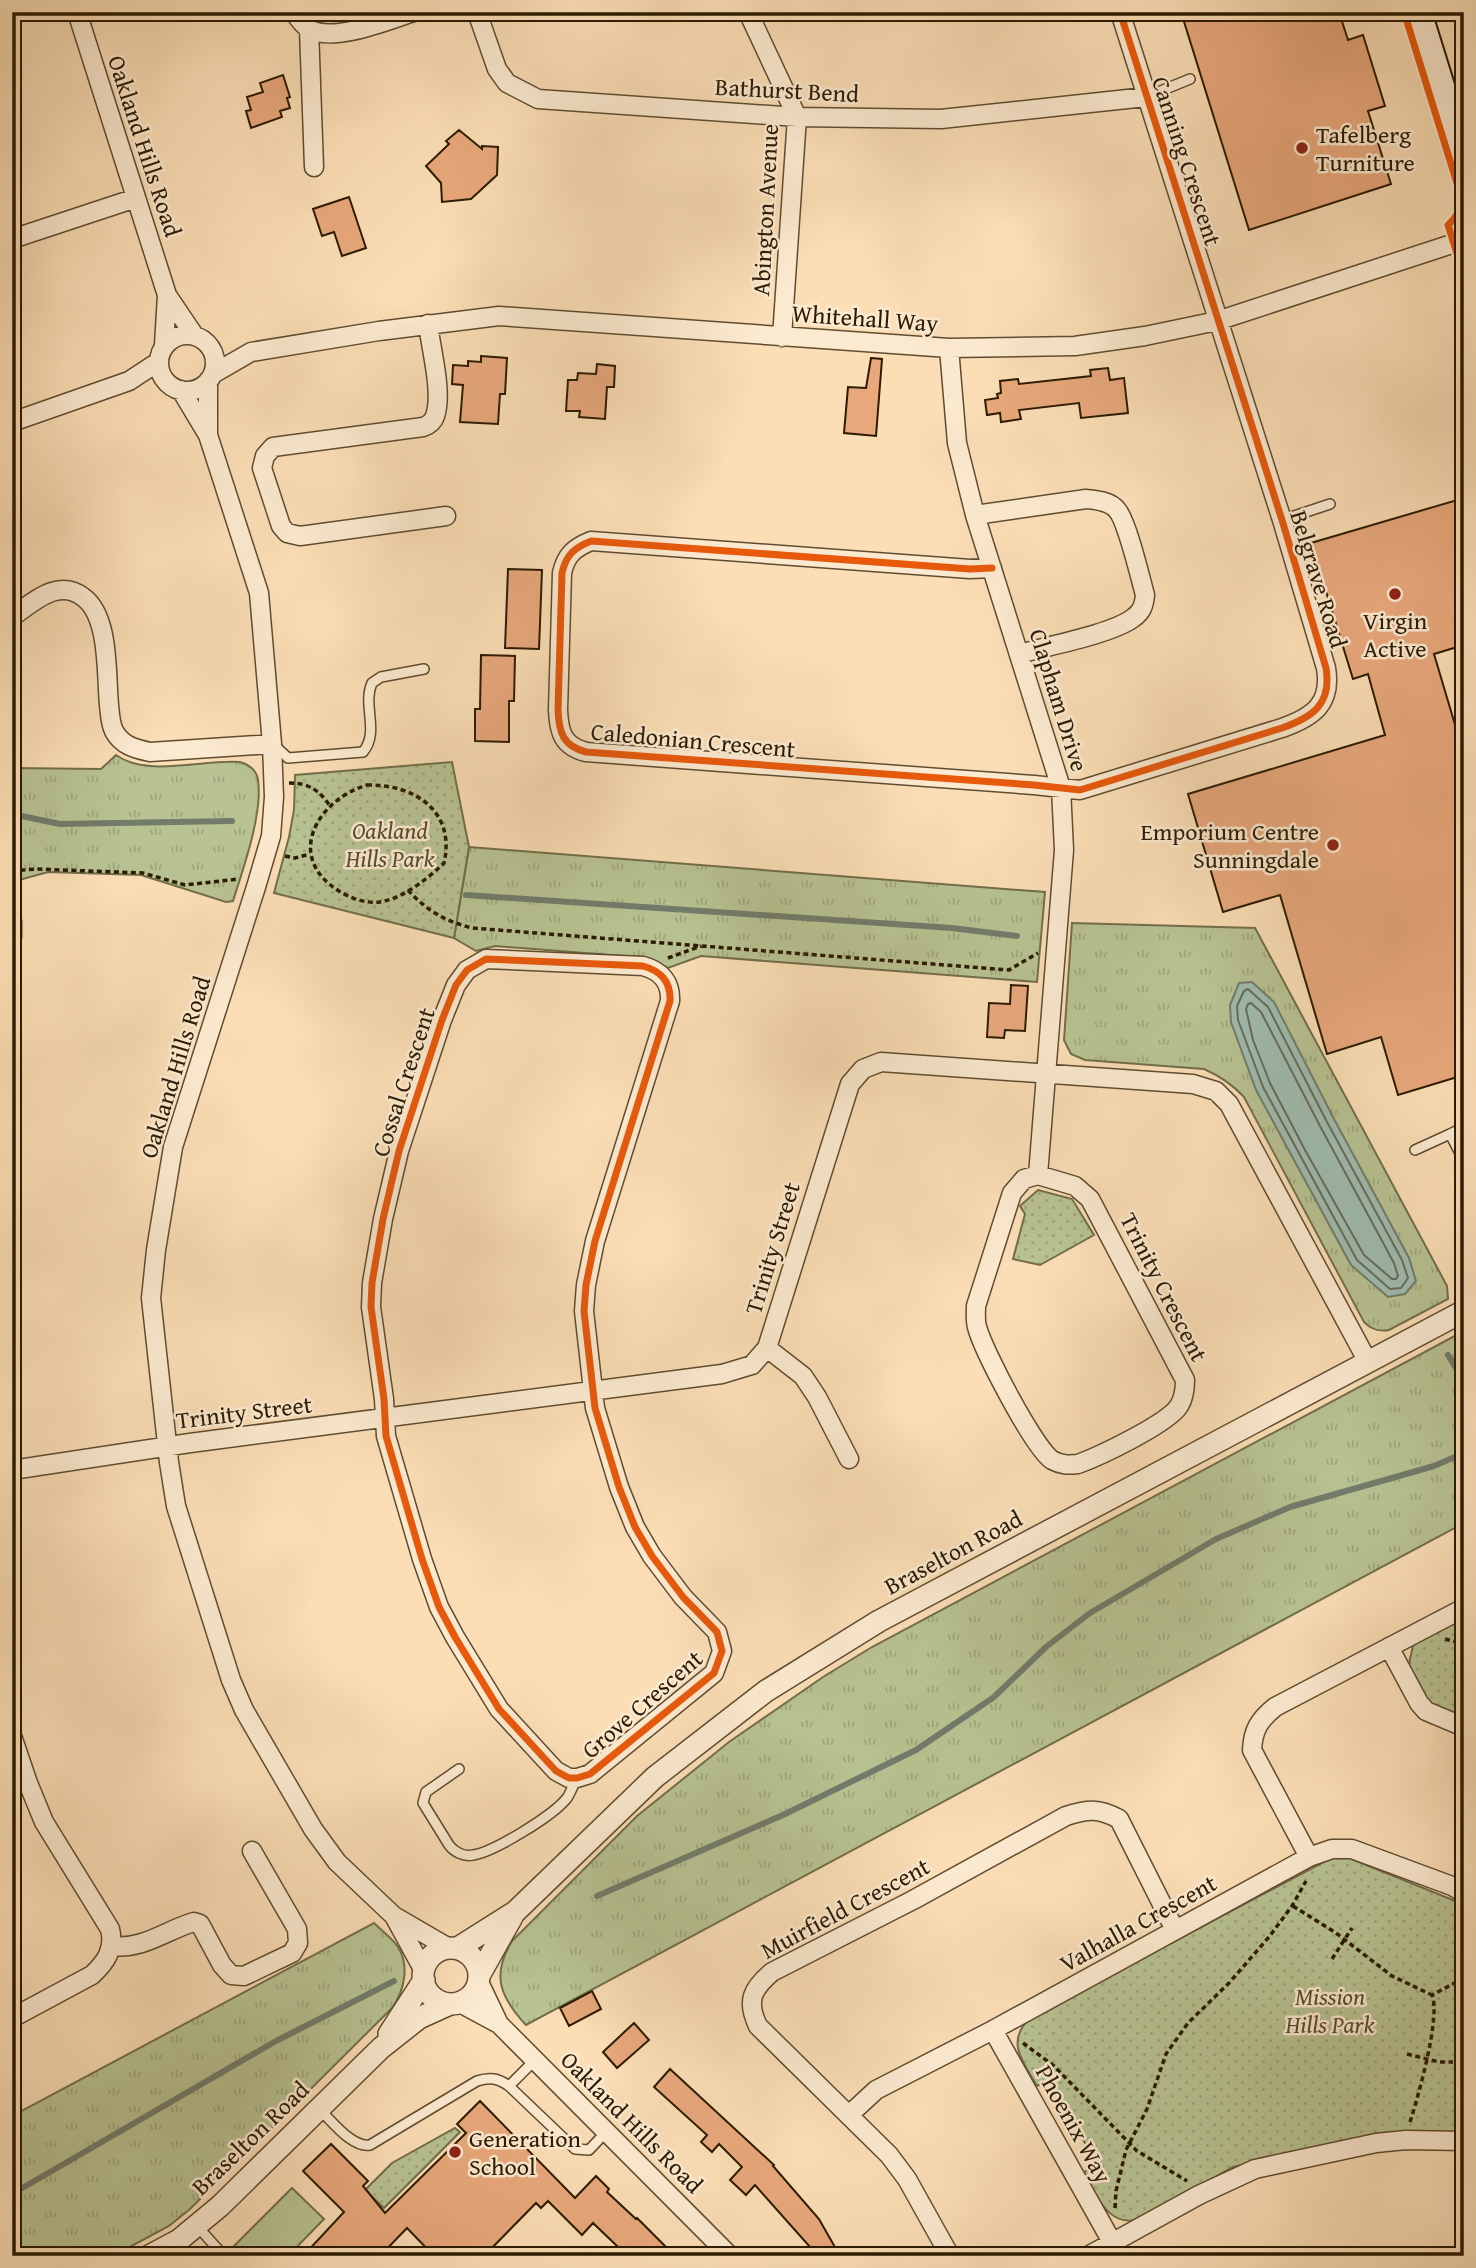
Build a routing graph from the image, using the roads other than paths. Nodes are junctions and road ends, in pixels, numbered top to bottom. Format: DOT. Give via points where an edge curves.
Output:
graph roads {
  1 [pos="77,12"];
  2 [pos="294,12"];
  3 [pos="414,12"];
  4 [pos="477,12"];
  5 [pos="748,12"];
  6 [pos="1120,12"];
  7 [pos="1419,12"];
  8 [pos="309,29"];
  9 [pos="1190,79"];
  10 [pos="1146,97"];
  11 [pos="797,117"];
  12 [pos="1464,157"];
  13 [pos="314,167"];
  14 [pos="136,198"];
  15 [pos="12,239"];
  16 [pos="1464,240"];
  17 [pos="167,295"];
  18 [pos="1217,321"];
  19 [pos="428,324"];
  20 [pos="782,337"];
  21 [pos="201,339"];
  22 [pos="949,348"];
  23 [pos="251,352"];
  24 [pos="161,353"];
  25 [pos="211,377"];
  26 [pos="129,381"];
  27 [pos="173,386"];
  28 [pos="12,422"];
  29 [pos="208,435"];
  30 [pos="1329,504"];
  31 [pos="975,515"];
  32 [pos="446,516"];
  33 [pos="1282,520"];
  34 [pos="992,568"];
  35 [pos="12,617"];
  36 [pos="1019,654"];
  37 [pos="424,669"];
  38 [pos="272,744"];
  39 [pos="1061,788"];
  40 [pos="12,921"];
  41 [pos="12,937"];
  42 [pos="1046,1073"];
  43 [pos="1464,1127"];
  44 [pos="1450,1134"];
  45 [pos="1415,1150"];
  46 [pos="1464,1161"];
  47 [pos="1038,1175"];
  48 [pos="1464,1311"];
  49 [pos="766,1349"];
  50 [pos="1368,1362"];
  51 [pos="594,1392"];
  52 [pos="385,1419"];
  53 [pos="167,1447"];
  54 [pos="849,1459"];
  55 [pos="12,1470"];
  56 [pos="1464,1608"];
  57 [pos="1389,1647"];
  58 [pos="1464,1727"];
  59 [pos="12,1736"];
  60 [pos="459,1769"];
  61 [pos="577,1778"];
  62 [pos="252,1851"];
  63 [pos="1309,1857"];
  64 [pos="1464,1893"];
  65 [pos="515,1912"];
  66 [pos="394,1916"];
  67 [pos="1175,1930"];
  68 [pos="112,1947"];
  69 [pos="454,1948"];
  70 [pos="424,1975"];
  71 [pos="479,1978"];
  72 [pos="455,2003"];
  73 [pos="12,2018"];
  74 [pos="499,2024"];
  75 [pos="993,2030"];
  76 [pos="381,2048"];
  77 [pos="535,2060"];
  78 [pos="509,2085"];
  79 [pos="319,2108"];
  80 [pos="849,2115"];
  81 [pos="607,2131"];
  82 [pos="1464,2141"];
  83 [pos="197,2225"];
  84 [pos="1112,2242"];
  85 [pos="184,2248"];
  86 [pos="149,2256"];
  87 [pos="224,2256"];
  88 [pos="730,2256"];
  89 [pos="950,2256"];
  90 [pos="1088,2256"];
  1 -- 14 [label="street, Oakland Hills Road"];
  2 -- 8 [label="street"];
  3 -- 8 [label="street" via="349,31"];
  4 -- 11 [label="street, Bathurst Bend" via="496,69 507,83 538,99"];
  5 -- 11 [label="street, Abington Avenue"];
  6 -- 10 [label="street, Canning Crescent"];
  7 -- 12 [label="main road"];
  8 -- 13 [label="street"];
  9 -- 10 [label="lane"];
  10 -- 11 [label="street, Bathurst Bend" via="941,119"];
  10 -- 18 [label="street, Canning Crescent"];
  11 -- 20 [label="street, Abington Avenue"];
  14 -- 15 [label="street"];
  14 -- 17 [label="street, Oakland Hills Road"];
  16 -- 18 [label="street, Whitehall Way"];
  17 -- 21 [label="street, Oakland Hills Road"];
  17 -- 24 [label="street, Oakland Hills Road"];
  18 -- 22 [label="street, Whitehall Way" via="1075,346"];
  18 -- 33 [label="street, Belgrave Road"];
  19 -- 20 [label="street, Whitehall Way" via="499,316"];
  19 -- 23 [label="street, Whitehall Way"];
  19 -- 32 [label="street" via="437,397 436,414 427,426 273,447 262,468 281,526 292,535"];
  20 -- 22 [label="street, Whitehall Way"];
  21 -- 23 [label="street, Whitehall Way"];
  21 -- 24 [label="street" via="179,335"];
  21 -- 25 [label="street" via="215,357"];
  22 -- 31 [label="street, Clapham Drive" via="957,443"];
  23 -- 25 [label="street, Whitehall Way"];
  24 -- 26 [label="street"];
  24 -- 27 [label="street" via="160,370"];
  25 -- 27 [label="street" via="194,390"];
  25 -- 29 [label="street, Oakland Hills Road"];
  26 -- 27 [label="street"];
  26 -- 28 [label="street"];
  27 -- 29 [label="street, Oakland Hills Road"];
  29 -- 38 [label="street, Oakland Hills Road" via="259,593"];
  30 -- 33 [label="lane"];
  31 -- 34 [label="street, Clapham Drive"];
  31 -- 36 [label="street" via="1099,500 1117,510 1126,531 1145,595 1139,613 1120,625"];
  33 -- 39 [label="street, Belgrave Road" via="1327,678 1323,701 1313,714 1282,728 1080,790"];
  34 -- 36 [label="street, Clapham Drive"];
  34 -- 39 [label="street, Caledonian Crescent" via="591,541 580,545 566,559 562,573 558,726 567,744 586,752"];
  35 -- 38 [label="street" via="54,590 73,591 90,602 102,628 111,722 120,740 135,749 150,752"];
  36 -- 39 [label="street, Clapham Drive"];
  37 -- 38 [label="lane" via="372,683 371,729 363,752 288,758"];
  38 -- 53 [label="street, Oakland Hills Road" via="271,836 173,1147 162,1211 151,1298"];
  39 -- 42 [label="street, Clapham Drive" via="1064,850"];
  40 -- 41 [label="street"];
  42 -- 47 [label="street"];
  42 -- 49 [label="street, Trinity Street" via="890,1061 872,1065 856,1076 846,1093"];
  42 -- 50 [label="street, Trinity Street" via="1201,1085 1224,1097"];
  43 -- 44 [label="lane"];
  44 -- 45 [label="lane"];
  44 -- 46 [label="lane"];
  47 -- 47 [label="street, Trinity Crescent" via="1024,1179 1012,1193 975,1317 985,1348 1036,1444 1053,1461 1078,1464 1167,1419 1181,1403 1185,1380 1090,1199 1075,1186"];
  48 -- 50 [label="street, Braselton Road"];
  49 -- 51 [label="street, Trinity Street" via="752,1365 736,1371"];
  49 -- 54 [label="street" via="803,1376"];
  50 -- 65 [label="street, Braselton Road" via="879,1621 766,1691 655,1777"];
  51 -- 52 [label="street, Trinity Street"];
  51 -- 52 [label="street, Cossal Crescent" via="584,1311 589,1263 671,993 659,973 643,967 486,959 467,970 456,985 442,1020 399,1151 383,1219 371,1307"];
  51 -- 61 [label="street, Grove Crescent" via="595,1408 635,1527 666,1577 717,1632 722,1651 715,1672 590,1774"];
  52 -- 53 [label="street, Trinity Street"];
  52 -- 61 [label="street, Grove Crescent" via="392,1462 439,1607 499,1709 556,1771"];
  53 -- 55 [label="street, Trinity Street"];
  53 -- 66 [label="street, Oakland Hills Road" via="176,1506 244,1710 337,1862"];
  56 -- 57 [label="street"];
  57 -- 58 [label="street" via="1419,1703"];
  57 -- 63 [label="street" via="1275,1707 1256,1728 1252,1750"];
  59 -- 68 [label="street" via="44,1822 110,1929"];
  60 -- 61 [label="lane" via="426,1792 423,1803 453,1850 466,1855 480,1853 548,1816"];
  62 -- 68 [label="street" via="296,1928 298,1943 292,1953 244,1976 231,1975 200,1924 194,1922 145,1943"];
  63 -- 64 [label="street, Valhalla Crescent" via="1332,1849 1352,1849"];
  63 -- 67 [label="street, Valhalla Crescent"];
  65 -- 69 [label="street, Braselton Road"];
  65 -- 71 [label="street, Braselton Road"];
  66 -- 69 [label="street, Oakland Hills Road"];
  66 -- 70 [label="street, Oakland Hills Road"];
  67 -- 75 [label="street, Valhalla Crescent"];
  67 -- 80 [label="street, Muirfield Crescent" via="1119,1819 1087,1809 772,1972 753,1992 758,2026"];
  68 -- 73 [label="street" via="92,1975"];
  69 -- 70 [label="street" via="432,1955"];
  69 -- 71 [label="street" via="471,1955"];
  70 -- 72 [label="street" via="431,1996 439,2002"];
  70 -- 76 [label="street, Braselton Road"];
  71 -- 72 [label="street" via="471,1997"];
  71 -- 74 [label="street, Oakland Hills Road"];
  72 -- 74 [label="street, Oakland Hills Road"];
  72 -- 76 [label="street, Braselton Road" via="419,2018"];
  74 -- 77 [label="street, Oakland Hills Road"];
  75 -- 80 [label="street, Valhalla Crescent" via="876,2090"];
  75 -- 84 [label="street, Phoenix Way"];
  76 -- 79 [label="street, Braselton Road"];
  77 -- 78 [label="lane"];
  77 -- 81 [label="street, Oakland Hills Road"];
  78 -- 79 [label="lane" via="499,2079 477,2081 376,2143 360,2145"];
  78 -- 81 [label="lane" via="579,2151 589,2150"];
  79 -- 83 [label="street, Braselton Road"];
  80 -- 89 [label="street, Muirfield Crescent" via="907,2179"];
  81 -- 88 [label="street, Oakland Hills Road"];
  82 -- 84 [label="street" via="1376,2143 1255,2169"];
  83 -- 85 [label="street, Braselton Road"];
  83 -- 87 [label="lane"];
  84 -- 90 [label="street"];
  85 -- 86 [label="street, Braselton Road"];
}
